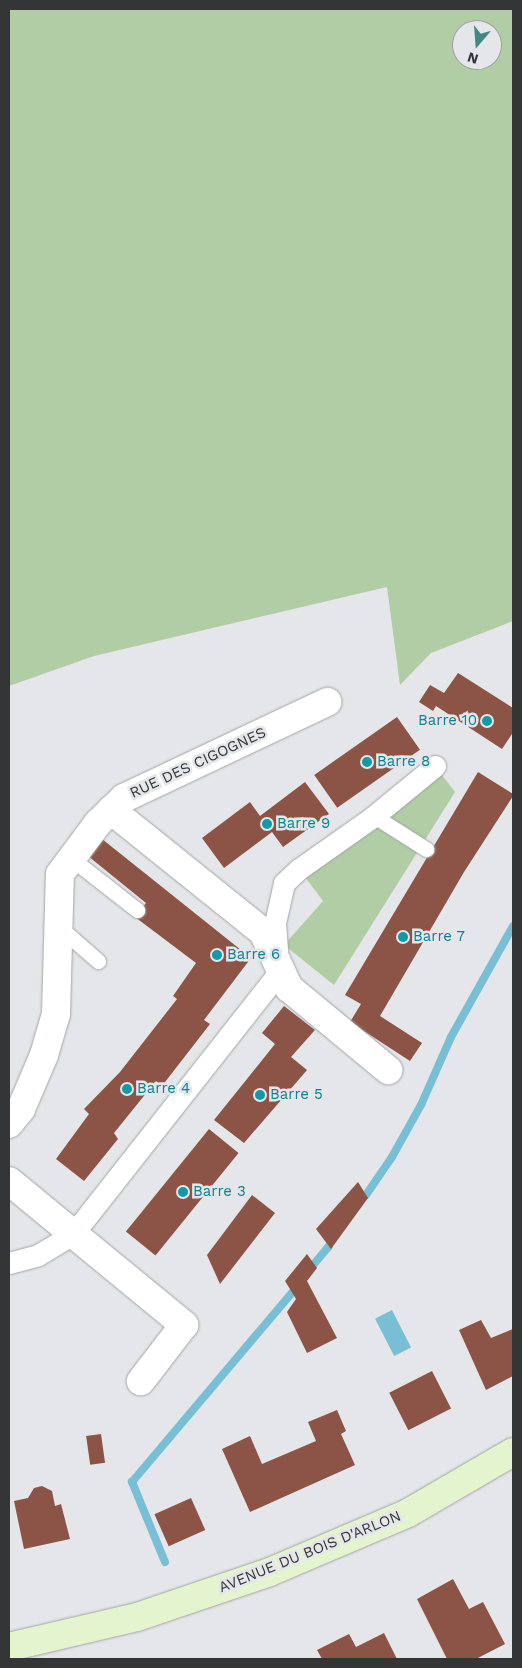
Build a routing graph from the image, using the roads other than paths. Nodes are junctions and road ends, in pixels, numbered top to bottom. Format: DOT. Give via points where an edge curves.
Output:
graph roads {
  1 [pos="327,702"];
  2 [pos="435,766"];
  3 [pos="111,810"];
  4 [pos="374,816"];
  5 [pos="426,849"];
  6 [pos="72,858"];
  7 [pos="137,910"];
  8 [pos="59,927"];
  9 [pos="98,960"];
  10 [pos="278,963"];
  11 [pos="388,1070"];
  12 [pos="9,1124"];
  13 [pos="9,1181"];
  14 [pos="73,1234"];
  15 [pos="9,1263"];
  16 [pos="140,1381"];
  17 [pos="513,1452"];
  18 [pos="9,1647"];
  1 -- 3 [label="street, RUE DES CIGOGNES" via="124,798"];
  2 -- 4 [label="street"];
  3 -- 6 [label="street, RUE DES CIGOGNES"];
  3 -- 10 [label="street" via="263,932"];
  4 -- 5 [label="lane"];
  4 -- 10 [label="street" via="284,883 275,923"];
  6 -- 7 [label="lane"];
  6 -- 8 [label="street, RUE DES CIGOGNES" via="60,874"];
  8 -- 9 [label="lane"];
  8 -- 12 [label="street, RUE DES CIGOGNES" via="56,1014 44,1055 21,1109"];
  10 -- 11 [label="street" via="288,988"];
  10 -- 14 [label="street" via="275,978"];
  13 -- 14 [label="street"];
  14 -- 15 [label="street" via="38,1255"];
  14 -- 16 [label="street" via="184,1325"];
  17 -- 18 [label="main road, AVENUE DU BOIS D'ARLON" via="408,1513 270,1572 138,1617"];
}
